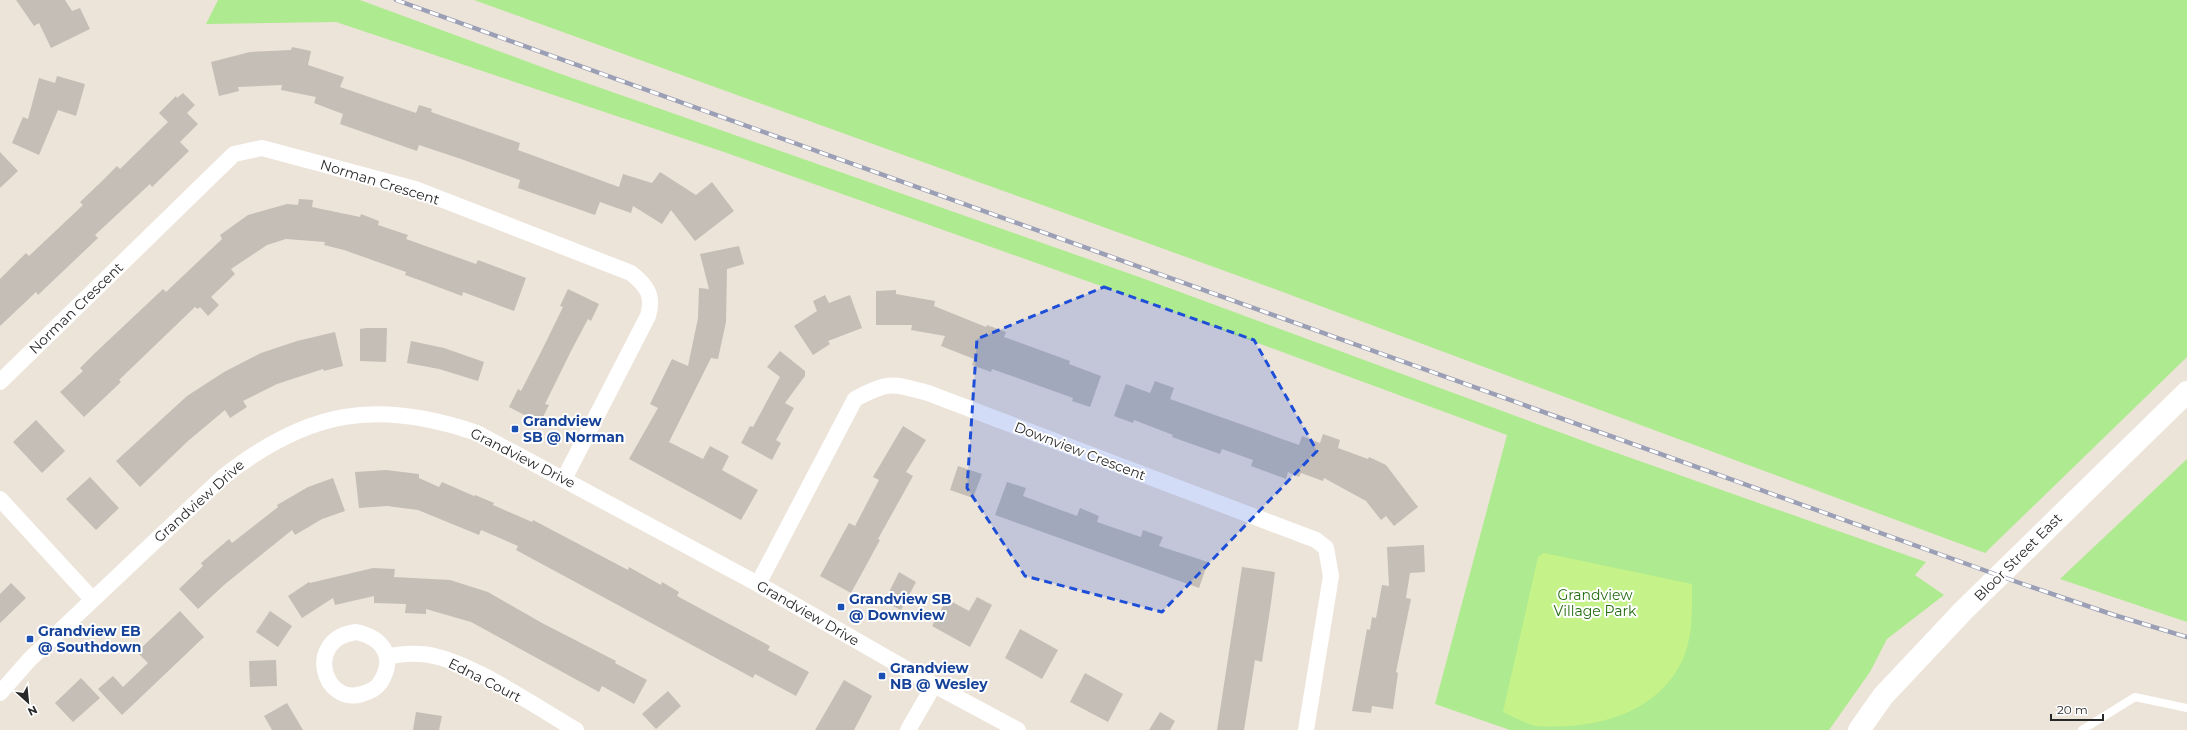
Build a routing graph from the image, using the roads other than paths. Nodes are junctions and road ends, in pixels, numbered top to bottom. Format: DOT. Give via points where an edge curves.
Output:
graph roads {
  1 [pos="0,382"];
  2 [pos="2187,392"];
  3 [pos="564,479"];
  4 [pos="0,499"];
  5 [pos="758,584"];
  6 [pos="92,599"];
  7 [pos="388,656"];
  8 [pos="934,685"];
  9 [pos="0,693"];
  10 [pos="2187,708"];
  11 [pos="576,730"];
  12 [pos="908,730"];
  13 [pos="1018,730"];
  14 [pos="1306,730"];
  15 [pos="1859,730"];
  16 [pos="2082,730"];
  1 -- 3 [label="street, Norman Crescent" via="234,154 262,148 415,189 631,273 640,280 648,290 652,303 648,316"];
  2 -- 15 [label="main road, Bloor Street East" via="1963,611 1883,696"];
  3 -- 5 [label="street, Grandview Drive"];
  3 -- 6 [label="street, Grandview Drive" via="477,433 440,420 372,414 314,424 284,436 253,453"];
  4 -- 6 [label="street"];
  5 -- 8 [label="street, Grandview Drive"];
  5 -- 14 [label="street, Downview Crescent" via="855,399 879,387 896,384 936,396 1316,540 1326,548 1331,576"];
  6 -- 9 [label="street, Grandview Drive" via="30,659"];
  7 -- 11 [label="street, Edna Court" via="421,654 448,659"];
  8 -- 12 [label="street"];
  8 -- 13 [label="street, Grandview Drive"];
  10 -- 16 [label="lane" via="2135,696"];
}
